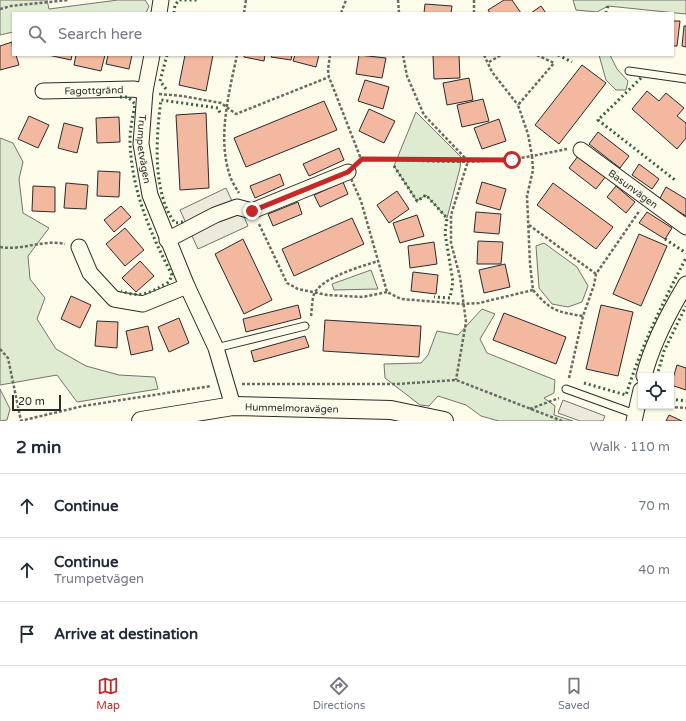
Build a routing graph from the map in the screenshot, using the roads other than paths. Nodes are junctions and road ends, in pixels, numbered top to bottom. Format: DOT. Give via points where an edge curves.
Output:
graph roads {
  1 [pos="162,0"];
  2 [pos="159,12"];
  3 [pos="152,56"];
  4 [pos="629,71"];
  5 [pos="686,79"];
  6 [pos="43,91"];
  7 [pos="146,91"];
  8 [pos="581,150"];
  9 [pos="348,172"];
  10 [pos="686,227"];
  11 [pos="167,240"];
  12 [pos="79,247"];
  13 [pos="686,284"];
  14 [pos="187,286"];
  15 [pos="305,326"];
  16 [pos="216,348"];
  17 [pos="645,373"];
  18 [pos="566,389"];
  19 [pos="638,402"];
  20 [pos="234,406"];
  21 [pos="634,418"];
  22 [pos="141,421"];
  23 [pos="444,421"];
  1 -- 2 [label="street"];
  3 -- 7 [label="street, Trumpetvägen"];
  4 -- 5 [label="lane"];
  6 -- 7 [label="street, Fagottgränd"];
  7 -- 11 [label="street, Trumpetvägen" via="141,144 150,195"];
  8 -- 10 [label="street, Basunvägen"];
  9 -- 11 [label="street" via="252,211 237,207"];
  11 -- 14 [label="street, Trumpetvägen"];
  12 -- 14 [label="street" via="90,273 114,299 143,304"];
  13 -- 17 [label="street" via="671,310"];
  14 -- 16 [label="street, Trumpetvägen"];
  15 -- 16 [label="lane"];
  16 -- 20 [label="street, Trumpetvägen"];
  18 -- 21 [label="lane"];
  19 -- 21 [label="street"];
  20 -- 22 [label="street, Hummelmoravägen"];
  20 -- 23 [label="street, Hummelmoravägen" via="391,410"];
}
